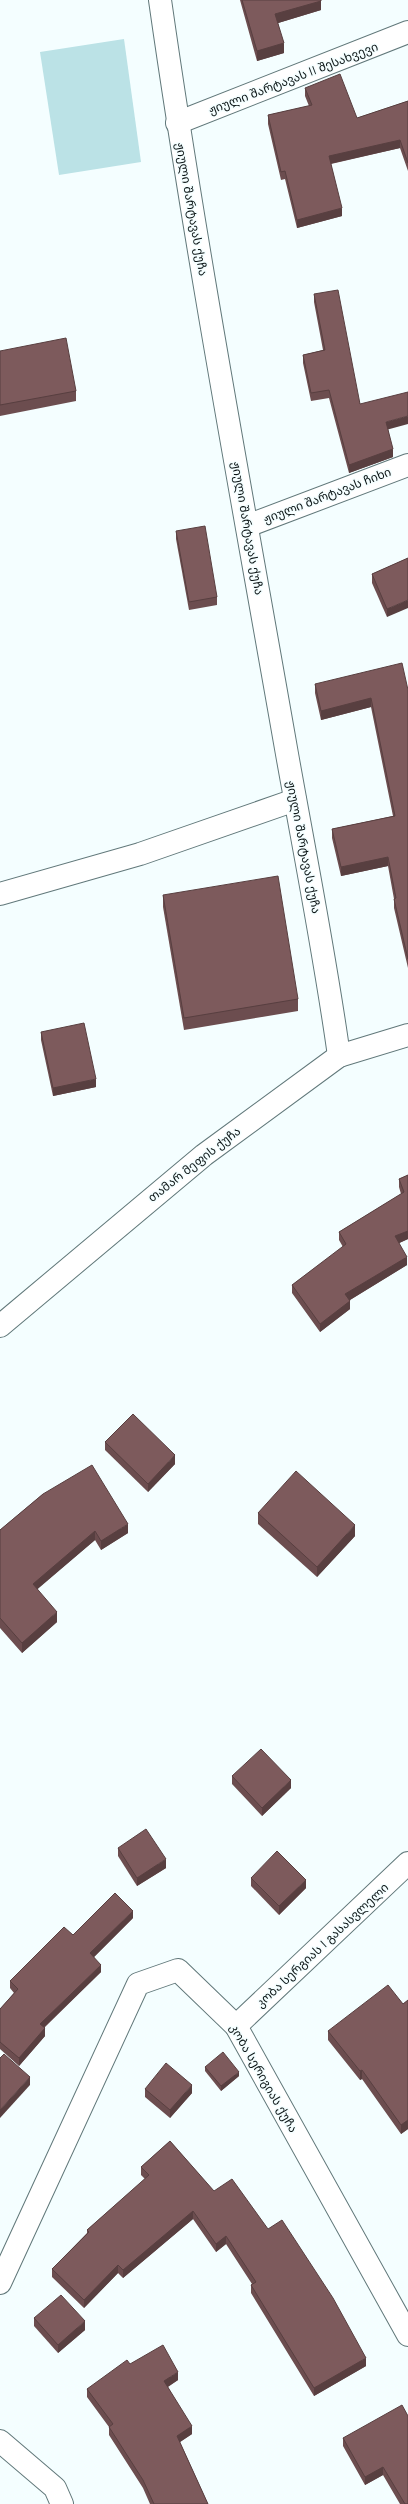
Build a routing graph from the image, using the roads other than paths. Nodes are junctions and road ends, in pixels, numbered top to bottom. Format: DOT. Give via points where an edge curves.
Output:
graph roads {
  1 [pos="160,0"];
  2 [pos="408,32"];
  3 [pos="177,123"];
  4 [pos="408,465"];
  5 [pos="247,526"];
  6 [pos="295,800"];
  7 [pos="0,894"];
  8 [pos="408,1035"];
  9 [pos="339,1056"];
  10 [pos="0,1326"];
  11 [pos="408,1863"];
  12 [pos="236,2026"];
  13 [pos="0,2283"];
  14 [pos="408,2335"];
  15 [pos="0,2441"];
  16 [pos="62,2504"];
  1 -- 3 [label="street, ჟიული შარტავას ქუჩა"];
  2 -- 3 [label="street, ჟიული შარტავას II შესახვევი"];
  3 -- 5 [label="street, ჟიული შარტავას ქუჩა"];
  4 -- 5 [label="street, ჟიული შარტავას ჩიხი"];
  5 -- 6 [label="street, ჟიული შარტავას ქუჩა"];
  6 -- 7 [label="street" via="140,854"];
  6 -- 9 [label="street, ჟიული შარტავას ქუჩა" via="328,971"];
  8 -- 9 [label="street, თამარ მეფის ქუჩა"];
  9 -- 10 [label="street, თამარ მეფის ქუჩა" via="204,1155"];
  11 -- 12 [label="street, კობა სერგიას I გასასვლელი"];
  12 -- 13 [label="street, კობა სერიგიას ქუჩა" via="178,1970 138,1984"];
  12 -- 14 [label="street, კობა სერიგიას ქუჩა"];
  15 -- 16 [label="street" via="55,2488"];
}
